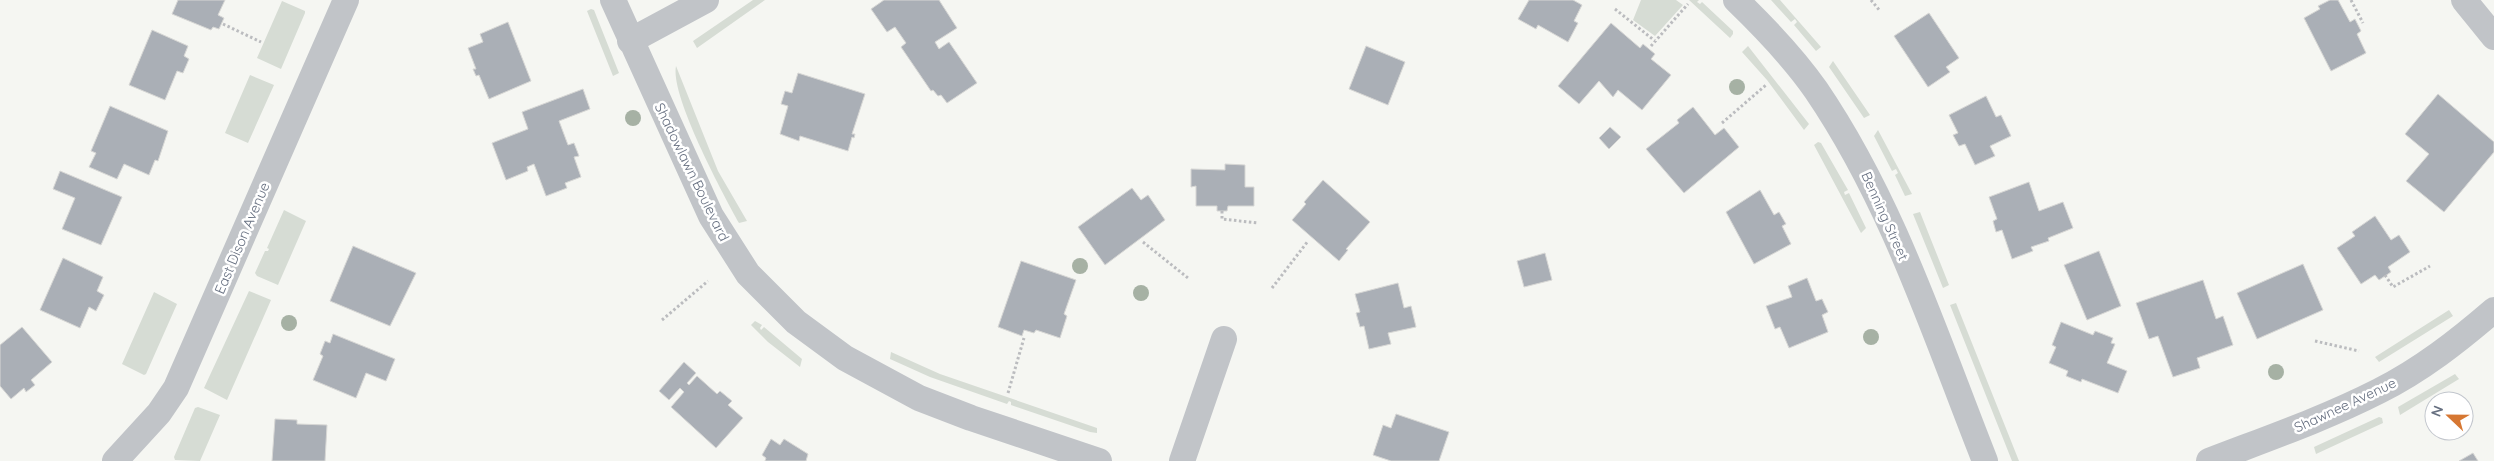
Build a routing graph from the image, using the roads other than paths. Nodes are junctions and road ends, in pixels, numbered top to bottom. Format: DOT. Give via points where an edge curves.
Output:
graph roads {
  1 [pos="346,0"];
  2 [pos="613,0"];
  3 [pos="706,0"];
  4 [pos="1736,0"];
  5 [pos="2464,0"];
  6 [pos="2494,37"];
  7 [pos="630,40"];
  8 [pos="2494,310"];
  9 [pos="1224,339"];
  10 [pos="121,459"];
  11 [pos="1099,461"];
  12 [pos="1182,461"];
  13 [pos="1985,461"];
  14 [pos="2209,461"];
  1 -- 10 [label="street, East Dison Avenue" via="176,388 160,414"];
  2 -- 7 [label="street, Shadowlawn Boulevard"];
  3 -- 7 [label="street"];
  4 -- 13 [label="street, Benning Street" via="1781,44 1804,73 1860,161 1890,222"];
  5 -- 6 [label="street"];
  7 -- 11 [label="street, Shadowlawn Boulevard" via="711,216 748,274 796,322 851,362 919,398"];
  8 -- 14 [label="street, Shawnee Avenue" via="2450,347 2378,392"];
  9 -- 12 [label="street"];
}
